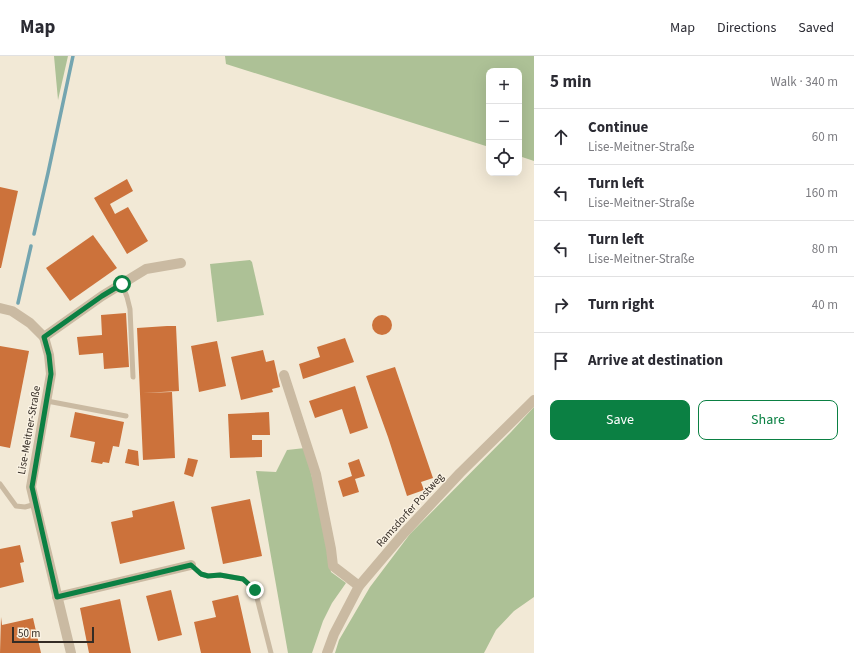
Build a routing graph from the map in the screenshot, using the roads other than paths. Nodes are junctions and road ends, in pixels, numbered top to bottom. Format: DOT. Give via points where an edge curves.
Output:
graph roads {
  1 [pos="181,263"];
  2 [pos="122,284"];
  3 [pos="0,308"];
  4 [pos="44,337"];
  5 [pos="284,375"];
  6 [pos="133,377"];
  7 [pos="534,400"];
  8 [pos="47,401"];
  9 [pos="126,416"];
  10 [pos="0,484"];
  11 [pos="36,504"];
  12 [pos="191,565"];
  13 [pos="359,586"];
  14 [pos="57,597"];
  15 [pos="71,653"];
  16 [pos="271,653"];
  17 [pos="327,653"];
  1 -- 2 [label="street" via="146,269"];
  2 -- 4 [label="street"];
  2 -- 6 [label="lane" via="130,309"];
  3 -- 4 [label="street" via="12,311 30,323"];
  4 -- 8 [label="street, Lise-Meitner-Straße" via="51,374"];
  5 -- 13 [label="street" via="316,474 333,566"];
  7 -- 13 [label="street, Ramsdorfer Postweg" via="450,484"];
  8 -- 9 [label="lane"];
  8 -- 11 [label="street, Lise-Meitner-Straße" via="34,468 32,487"];
  10 -- 11 [label="lane" via="16,506"];
  11 -- 14 [label="street, Lise-Meitner-Straße"];
  12 -- 14 [label="street"];
  12 -- 16 [label="lane" via="201,574 208,576 220,575 243,579 255,590"];
  13 -- 17 [label="street, Ramsdorfer Postweg"];
  14 -- 15 [label="street, Lise-Meitner-Straße"];
}
